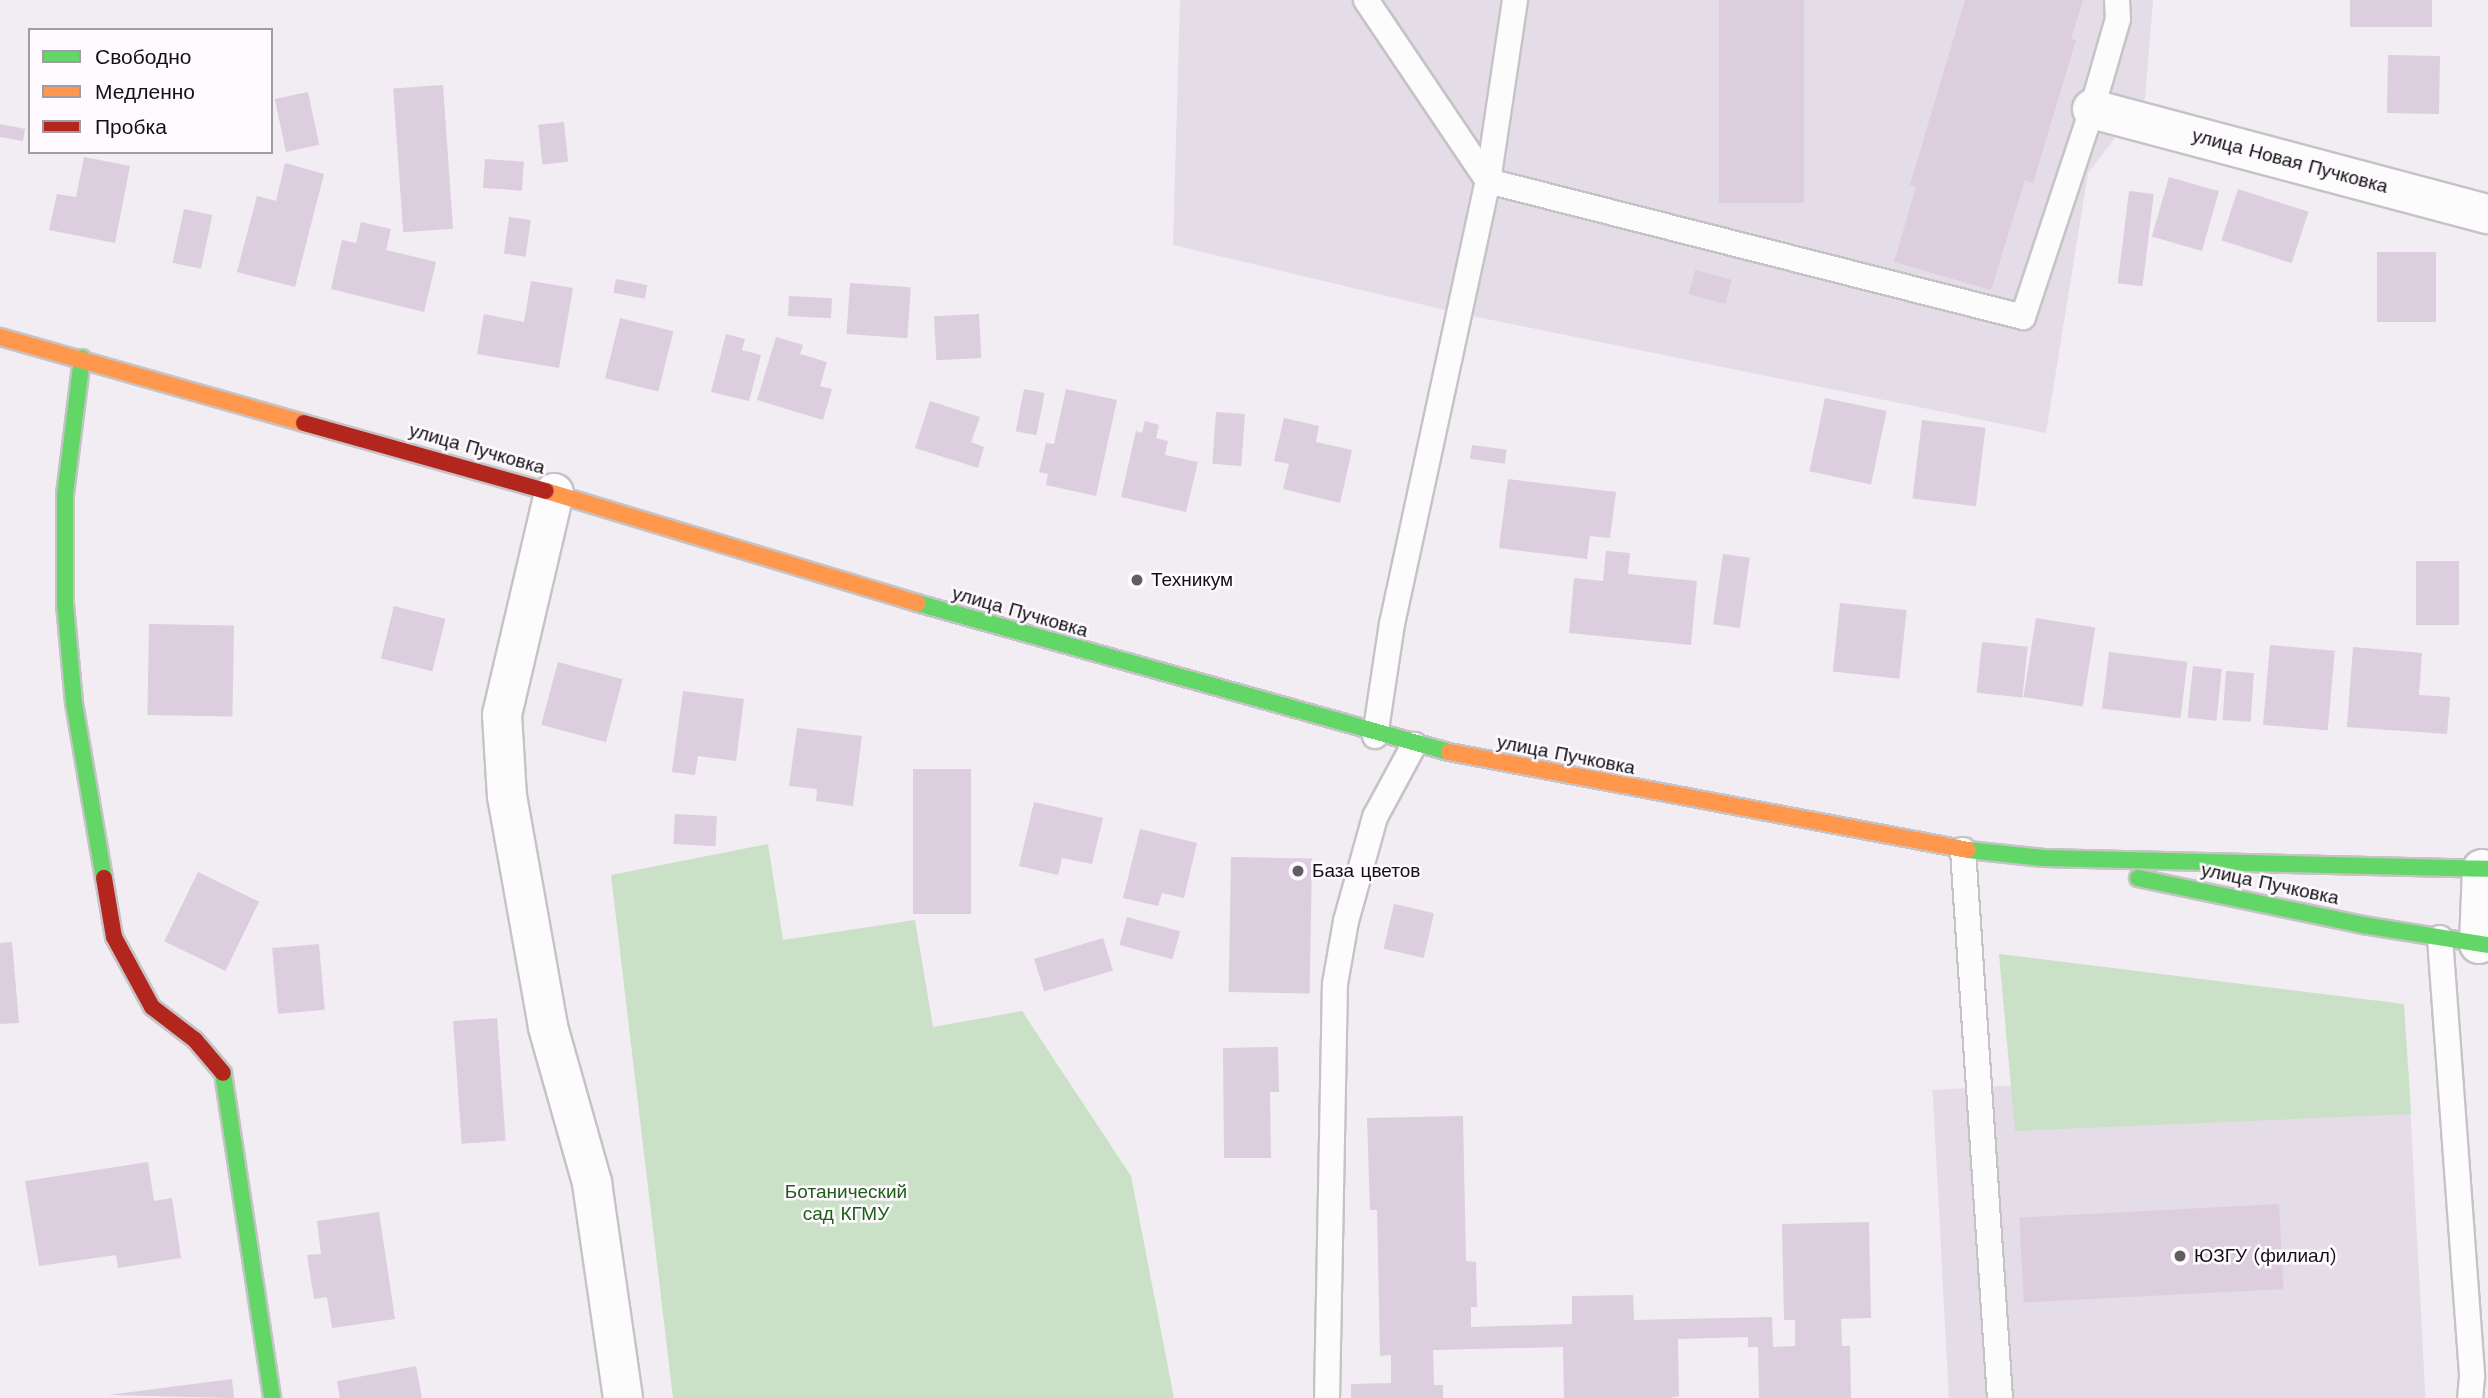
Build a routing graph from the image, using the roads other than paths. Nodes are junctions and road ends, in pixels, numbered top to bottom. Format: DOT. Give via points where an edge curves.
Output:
graph roads {
  1 [pos="1366,0"];
  2 [pos="1515,0"];
  3 [pos="2117,0"];
  4 [pos="2092,109"];
  5 [pos="1488,181"];
  6 [pos="2488,214"];
  7 [pos="0,337"];
  8 [pos="82,358"];
  9 [pos="554,493"];
  10 [pos="1375,736"];
  11 [pos="1413,746"];
  12 [pos="1963,850"];
  13 [pos="2044,858"];
  14 [pos="2485,869"];
  15 [pos="2440,938"];
  16 [pos="2484,945"];
  17 [pos="272,1398"];
  18 [pos="622,1398"];
  19 [pos="1326,1398"];
  20 [pos="2000,1398"];
  21 [pos="2470,1398"];
  1 -- 5 [label="lane"];
  2 -- 5 [label="lane"];
  3 -- 4 [label="lane" via="2118,19"];
  4 -- 5 [label="lane" via="2023,317"];
  4 -- 6 [label="street, улица Новая Пучковка"];
  5 -- 10 [label="lane" via="1392,624"];
  7 -- 8 [label="main road, улица Пучковка"];
  8 -- 9 [label="main road, улица Пучковка"];
  8 -- 17 [label="main road" via="65,494 65,604 74,703 114,937 152,1007 195,1040 222,1069"];
  9 -- 10 [label="main road, улица Пучковка"];
  9 -- 18 [label="street" via="502,715 507,796 548,1027 592,1183"];
  10 -- 11 [label="main road, улица Пучковка"];
  11 -- 12 [label="main road, улица Пучковка"];
  11 -- 19 [label="lane" via="1375,817 1346,921 1335,984"];
  12 -- 13 [label="main road, улица Пучковка"];
  12 -- 20 [label="lane"];
  13 -- 14 [label="main road, улица Пучковка"];
  13 -- 15 [label="main road, улица Пучковка"];
  14 -- 16 [label="street"];
  15 -- 16 [label="main road, улица Пучковка"];
  15 -- 21 [label="lane"];
}
